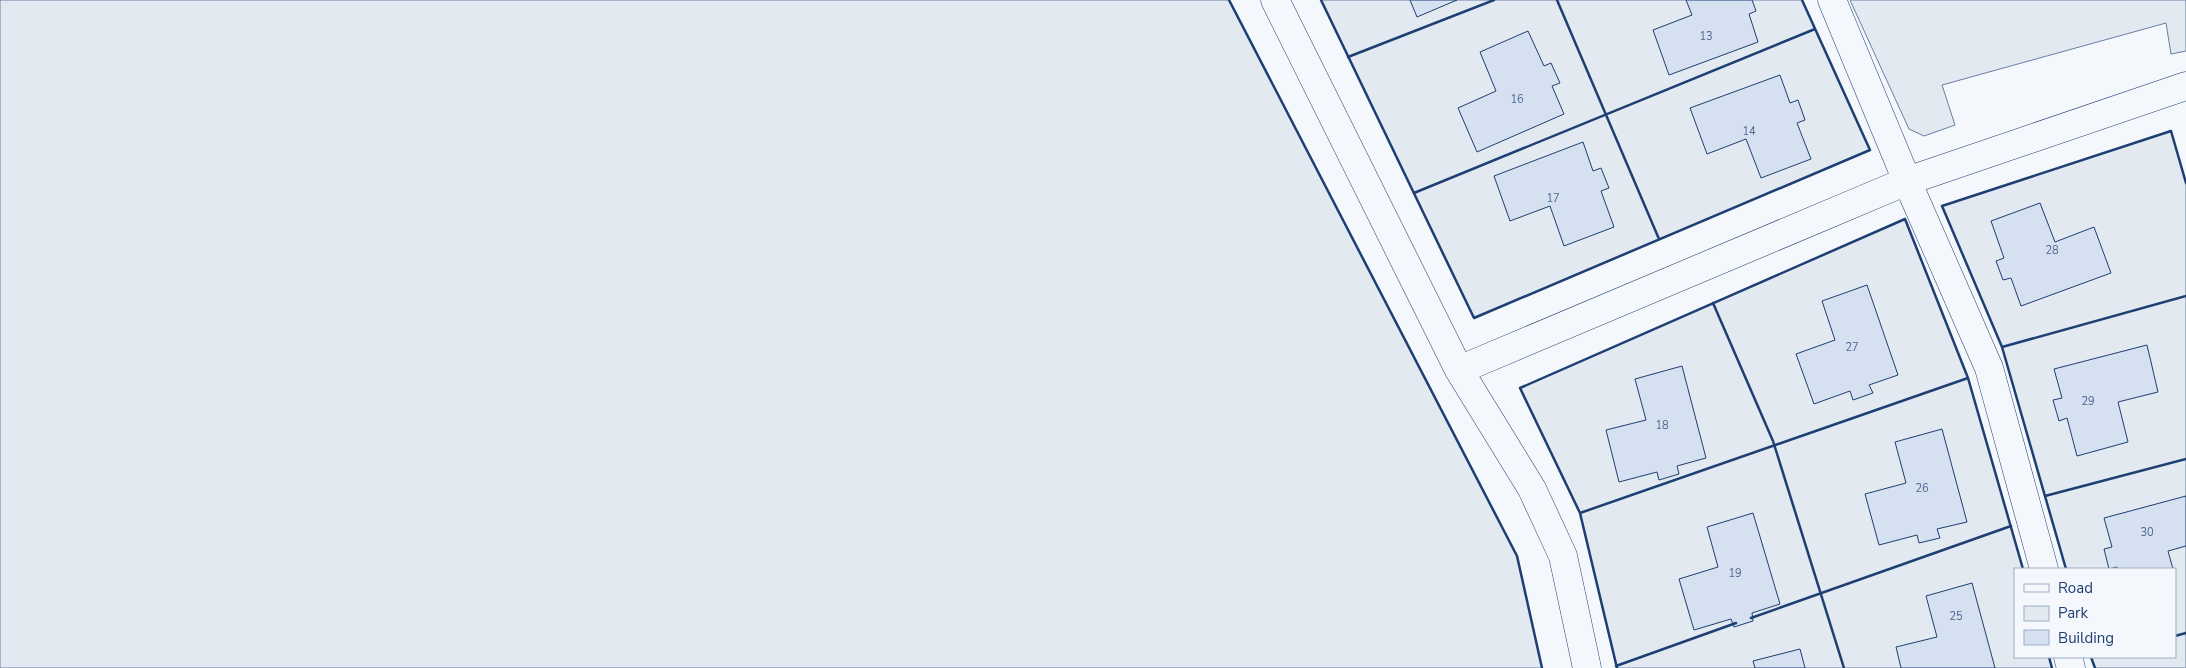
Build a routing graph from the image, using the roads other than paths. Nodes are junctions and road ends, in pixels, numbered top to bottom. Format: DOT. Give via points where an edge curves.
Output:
graph roads {
  1 [pos="1275,0"];
  2 [pos="1832,0"];
  3 [pos="2185,90"];
  4 [pos="1907,181"];
  5 [pos="1459,370"];
  6 [pos="2044,568"];
  7 [pos="1587,668"];
  1 -- 5 [label="street"];
  2 -- 4 [label="street"];
  3 -- 4 [label="street"];
  4 -- 5 [label="street"];
  4 -- 6 [label="street" via="1989,368"];
  5 -- 7 [label="street" via="1532,490 1563,556"];
}
